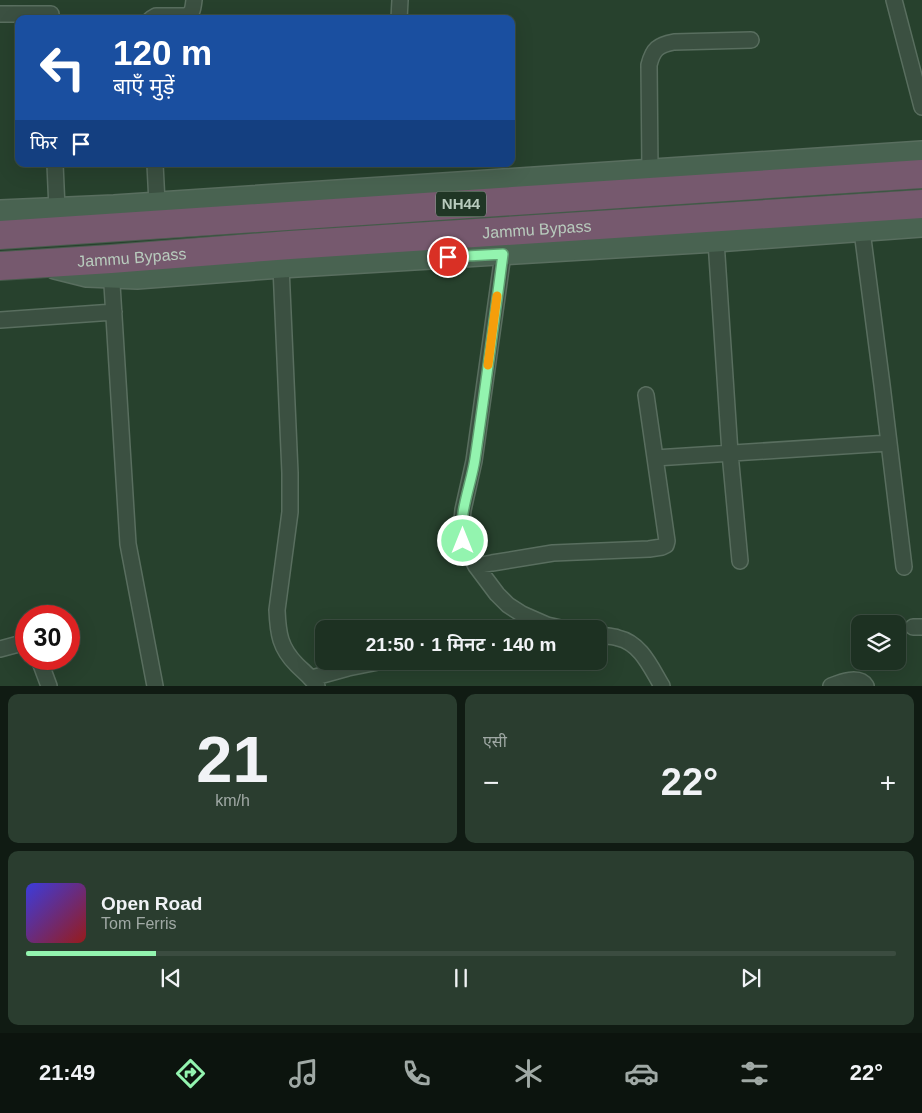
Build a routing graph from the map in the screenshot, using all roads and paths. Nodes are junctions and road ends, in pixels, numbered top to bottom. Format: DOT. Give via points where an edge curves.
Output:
graph roads {
  1 [pos="194,0"];
  2 [pos="400,0"];
  3 [pos="894,0"];
  4 [pos="51,11"];
  5 [pos="0,14"];
  6 [pos="189,15"];
  7 [pos="400,15"];
  8 [pos="750,40"];
  9 [pos="922,107"];
  10 [pos="922,152"];
  11 [pos="55,167"];
  12 [pos="155,167"];
  13 [pos="650,170"];
  14 [pos="922,174"];
  15 [pos="157,203"];
  16 [pos="922,204"];
  17 [pos="57,208"];
  18 [pos="0,212"];
  19 [pos="922,226"];
  20 [pos="862,230"];
  21 [pos="0,235"];
  22 [pos="716,241"];
  23 [pos="503,254"];
  24 [pos="0,266"];
  25 [pos="281,267"];
  26 [pos="111,268"];
  27 [pos="114,312"];
  28 [pos="0,320"];
  29 [pos="646,395"];
  30 [pos="889,442"];
  31 [pos="730,453"];
  32 [pos="655,458"];
  33 [pos="740,561"];
  34 [pos="476,566"];
  35 [pos="904,567"];
  36 [pos="537,620"];
  37 [pos="607,636"];
  38 [pos="15,645"];
  39 [pos="0,649"];
  40 [pos="43,670"];
  41 [pos="343,670"];
  42 [pos="314,682"];
  43 [pos="49,686"];
  44 [pos="155,686"];
  45 [pos="662,686"];
  46 [pos="831,686"];
  47 [pos="866,686"];
  1 -- 6 [label="street"];
  2 -- 7 [label="street"];
  3 -- 9 [label="street"];
  4 -- 5 [label="street"];
  8 -- 13 [label="street" via="674,42 656,48 649,65"];
  10 -- 13 [label="street"];
  11 -- 17 [label="street"];
  12 -- 15 [label="street"];
  13 -- 15 [label="street"];
  14 -- 21 [label="highway, Jammu Bypass / NH44"];
  15 -- 17 [label="street"];
  16 -- 26 [label="highway, Jammu Bypass / NH44" via="290,245"];
  17 -- 18 [label="street"];
  19 -- 20 [label="street"];
  20 -- 22 [label="street"];
  20 -- 30 [label="street"];
  22 -- 23 [label="street"];
  22 -- 31 [label="street"];
  23 -- 25 [label="street"];
  23 -- 34 [label="street" via="461,530"];
  24 -- 26 [label="highway, Jammu Bypass / NH44" via="38,264"];
  25 -- 26 [label="street" via="137,278"];
  25 -- 42 [label="street" via="290,512 277,610 278,626 279,637 290,658"];
  26 -- 27 [label="street"];
  27 -- 28 [label="street"];
  27 -- 44 [label="street" via="128,544"];
  29 -- 32 [label="street"];
  30 -- 31 [label="street"];
  30 -- 35 [label="street"];
  31 -- 32 [label="street"];
  31 -- 33 [label="street"];
  32 -- 34 [label="street" via="666,545 649,549 553,554"];
  34 -- 36 [label="street" via="508,605"];
  37 -- 45 [label="street" via="631,643 639,650"];
  38 -- 39 [label="street"];
  40 -- 43 [label="street"];
  41 -- 42 [label="street"];
  46 -- 47 [label="street" via="857,679"];
}
